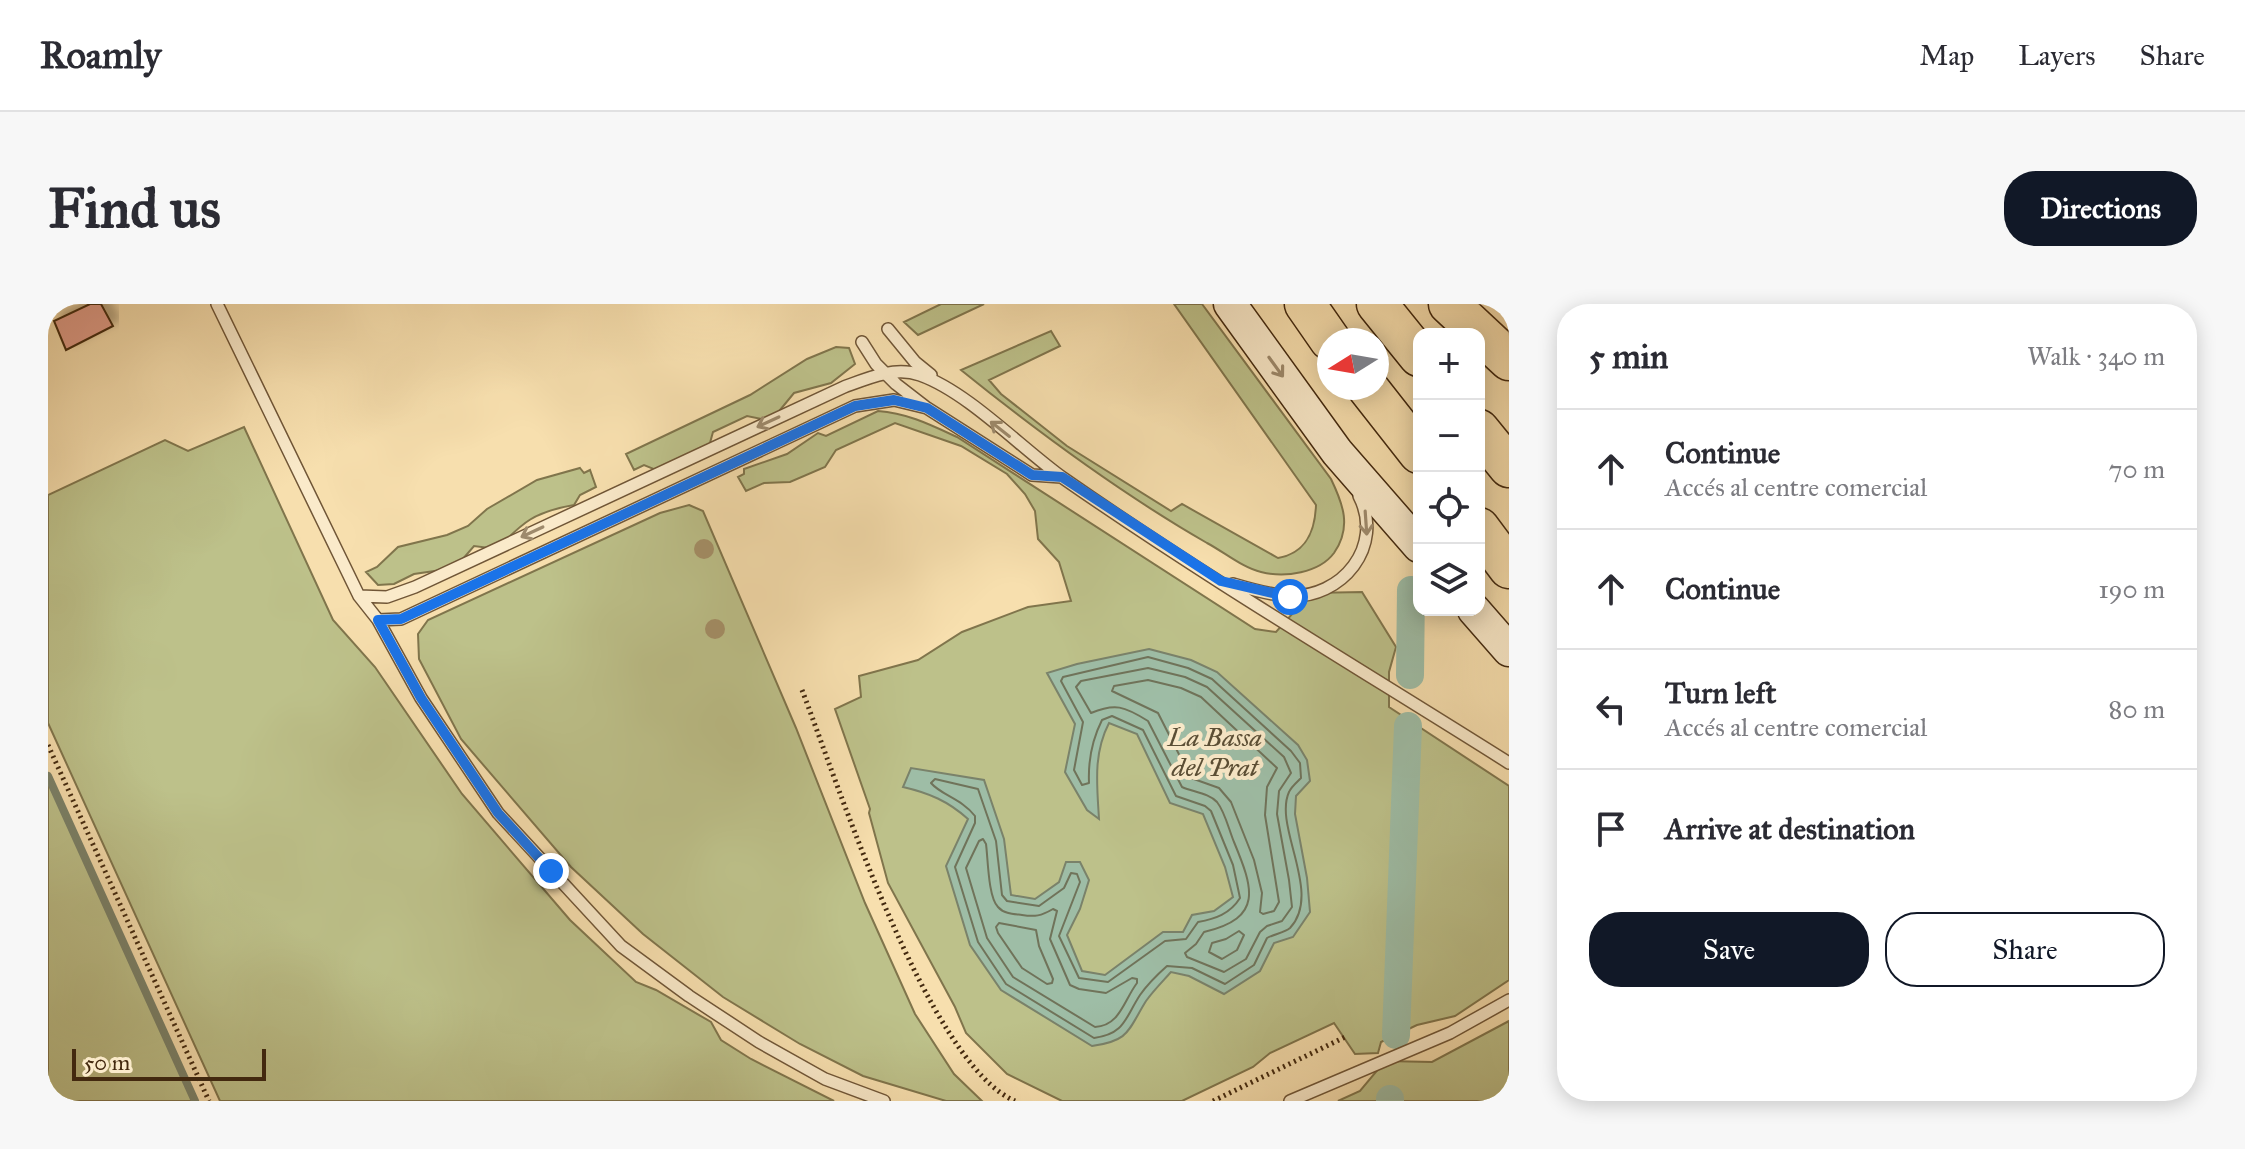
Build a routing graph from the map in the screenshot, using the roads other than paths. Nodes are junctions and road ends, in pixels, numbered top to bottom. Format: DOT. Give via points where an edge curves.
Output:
graph roads {
  1 [pos="217,304"];
  2 [pos="1230,304"];
  3 [pos="1305,304"];
  4 [pos="1377,304"];
  5 [pos="1456,310"];
  6 [pos="1322,328"];
  7 [pos="888,329"];
  8 [pos="862,342"];
  9 [pos="1413,349"];
  10 [pos="1509,352"];
  11 [pos="1509,360"];
  12 [pos="885,372"];
  13 [pos="953,392"];
  14 [pos="1377,400"];
  15 [pos="927,408"];
  16 [pos="1485,437"];
  17 [pos="1413,445"];
  18 [pos="1337,452"];
  19 [pos="1509,467"];
  20 [pos="1062,477"];
  21 [pos="1485,536"];
  22 [pos="1417,544"];
  23 [pos="1509,568"];
  24 [pos="1221,581"];
  25 [pos="359,596"];
  26 [pos="1479,616"];
  27 [pos="378,620"];
  28 [pos="1509,650"];
  29 [pos="1509,763"];
  30 [pos="1509,1000"];
  31 [pos="884,1101"];
  32 [pos="1290,1101"];
  1 -- 25 [label="lane"];
  2 -- 18 [label="street, one-way"];
  3 -- 6 [label="highway"];
  4 -- 9 [label="highway"];
  5 -- 10 [label="highway"];
  5 -- 11 [label="highway"];
  7 -- 13 [label="lane" via="915,362"];
  8 -- 12 [label="lane"];
  12 -- 13 [label="lane" via="918,374"];
  12 -- 15 [label="lane"];
  12 -- 25 [label="lane, one-way" via="415,587 387,597"];
  20 -- 13 [label="lane, one-way"];
  14 -- 17 [label="highway"];
  15 -- 20 [label="lane" via="1032,475"];
  15 -- 27 [label="lane" via="894,400 855,406 401,619"];
  16 -- 19 [label="highway"];
  18 -- 22 [label="street"];
  18 -- 24 [label="lane, one-way" via="1364,505 1369,530 1361,558 1346,577 1323,590 1290,597"];
  20 -- 24 [label="lane"];
  21 -- 23 [label="highway"];
  24 -- 29 [label="lane"];
  25 -- 27 [label="lane"];
  26 -- 28 [label="street"];
  27 -- 31 [label="lane" via="421,698 498,813 621,946 759,1042 825,1079"];
  30 -- 32 [label="lane" via="1450,1033"];
}
